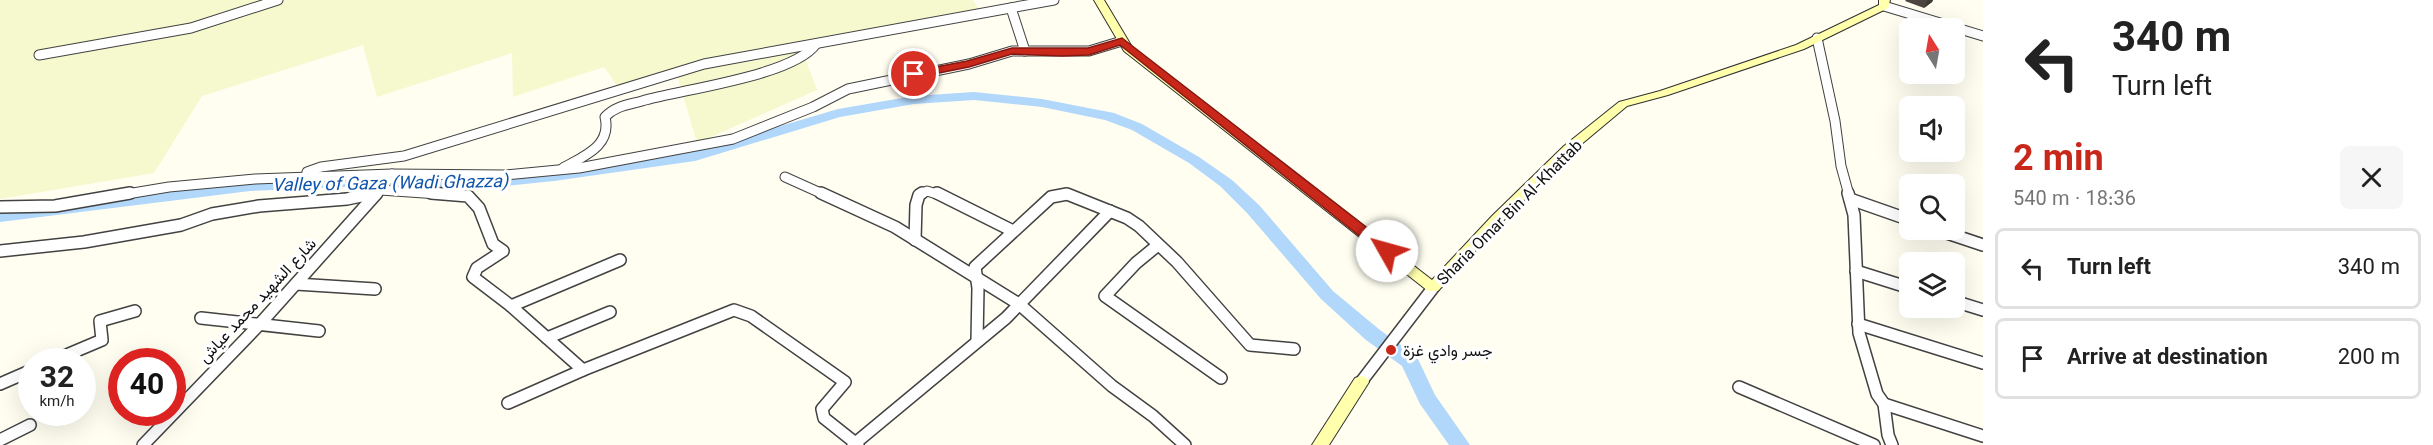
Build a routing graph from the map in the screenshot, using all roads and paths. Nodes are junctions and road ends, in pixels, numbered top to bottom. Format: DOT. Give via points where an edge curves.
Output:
graph roads {
  1 [pos="278,0"];
  2 [pos="1054,0"];
  3 [pos="1099,0"];
  4 [pos="1885,3"];
  5 [pos="1011,8"];
  6 [pos="1983,36"];
  7 [pos="1817,38"];
  8 [pos="1122,41"];
  9 [pos="816,44"];
  10 [pos="1025,51"];
  11 [pos="39,56"];
  12 [pos="560,170"];
  13 [pos="299,176"];
  14 [pos="785,177"];
  15 [pos="385,183"];
  16 [pos="1850,199"];
  17 [pos="0,207"];
  18 [pos="1110,212"];
  19 [pos="1899,216"];
  20 [pos="1013,231"];
  21 [pos="1965,239"];
  22 [pos="915,240"];
  23 [pos="1158,244"];
  24 [pos="1983,245"];
  25 [pos="0,251"];
  26 [pos="620,260"];
  27 [pos="1856,271"];
  28 [pos="975,276"];
  29 [pos="296,284"];
  30 [pos="1899,285"];
  31 [pos="1433,288"];
  32 [pos="375,289"];
  33 [pos="1019,304"];
  34 [pos="1965,304"];
  35 [pos="511,306"];
  36 [pos="1983,310"];
  37 [pos="135,311"];
  38 [pos="610,312"];
  39 [pos="201,318"];
  40 [pos="1858,324"];
  41 [pos="258,326"];
  42 [pos="319,331"];
  43 [pos="547,338"];
  44 [pos="977,341"];
  45 [pos="83,348"];
  46 [pos="1294,349"];
  47 [pos="1983,363"];
  48 [pos="583,370"];
  49 [pos="18,376"];
  50 [pos="1221,378"];
  51 [pos="1361,382"];
  52 [pos="0,384"];
  53 [pos="1739,387"];
  54 [pos="508,403"];
  55 [pos="1884,404"];
  56 [pos="28,426"];
  57 [pos="1983,436"];
  58 [pos="0,440"];
  59 [pos="855,444"];
  60 [pos="143,445"];
  61 [pos="1185,445"];
  62 [pos="1320,445"];
  63 [pos="1874,445"];
  64 [pos="1892,445"];
  1 -- 11 [label="street" via="191,28"];
  2 -- 5 [label="street"];
  3 -- 8 [label="street"];
  4 -- 6 [label="street"];
  4 -- 7 [label="street, Sharia Omar Bin Al-Khattab"];
  5 -- 9 [label="street"];
  5 -- 10 [label="street"];
  7 -- 16 [label="street"];
  7 -- 31 [label="street, Sharia Omar Bin Al-Khattab" via="1623,104 1568,149"];
  8 -- 12 [label="street" via="1089,51 1012,51 848,89 733,139"];
  8 -- 31 [label="street"];
  9 -- 12 [label="street" via="809,54 760,75 612,109 605,117 609,126 603,144"];
  9 -- 13 [label="street" via="679,71 404,156 321,167"];
  12 -- 15 [label="street"];
  13 -- 15 [label="street"];
  13 -- 17 [label="street" via="169,187 55,206"];
  14 -- 22 [label="street" via="896,227"];
  15 -- 25 [label="street" via="347,199 259,206 84,242"];
  15 -- 29 [label="street, شارع الشهيد محمد عياش"];
  15 -- 35 [label="street" via="468,196 479,208 493,244 503,251 477,268 473,277"];
  16 -- 19 [label="street"];
  16 -- 27 [label="street"];
  18 -- 20 [label="street" via="1058,194"];
  18 -- 23 [label="street" via="1127,218"];
  18 -- 33 [label="street"];
  20 -- 22 [label="street" via="927,191 920,195 916,205"];
  20 -- 28 [label="street" via="979,262"];
  21 -- 24 [label="street"];
  22 -- 28 [label="street"];
  23 -- 46 [label="street" via="1250,345"];
  23 -- 50 [label="street" via="1105,296"];
  26 -- 35 [label="street"];
  27 -- 30 [label="street"];
  27 -- 40 [label="street"];
  28 -- 33 [label="street"];
  28 -- 44 [label="street"];
  29 -- 32 [label="street"];
  29 -- 41 [label="street, شارع الشهيد محمد عياش"];
  31 -- 51 [label="street, Sharia Omar Bin Al-Khattab"];
  33 -- 44 [label="street"];
  33 -- 61 [label="street"];
  34 -- 36 [label="street"];
  35 -- 43 [label="street"];
  37 -- 45 [label="street" via="100,321 102,340"];
  38 -- 43 [label="street"];
  39 -- 41 [label="street"];
  40 -- 47 [label="street"];
  40 -- 55 [label="street" via="1877,394"];
  41 -- 42 [label="street"];
  41 -- 60 [label="street, شارع الشهيد محمد عياش"];
  43 -- 48 [label="street"];
  44 -- 59 [label="street"];
  48 -- 54 [label="street"];
  48 -- 59 [label="street" via="734,310 751,316 845,382 822,409 824,418"];
  49 -- 52 [label="street"];
  51 -- 62 [label="street, Sharia Omar Bin Al-Khattab"];
  53 -- 63 [label="street"];
  55 -- 57 [label="street"];
  55 -- 64 [label="street"];
  56 -- 58 [label="street"];
}
